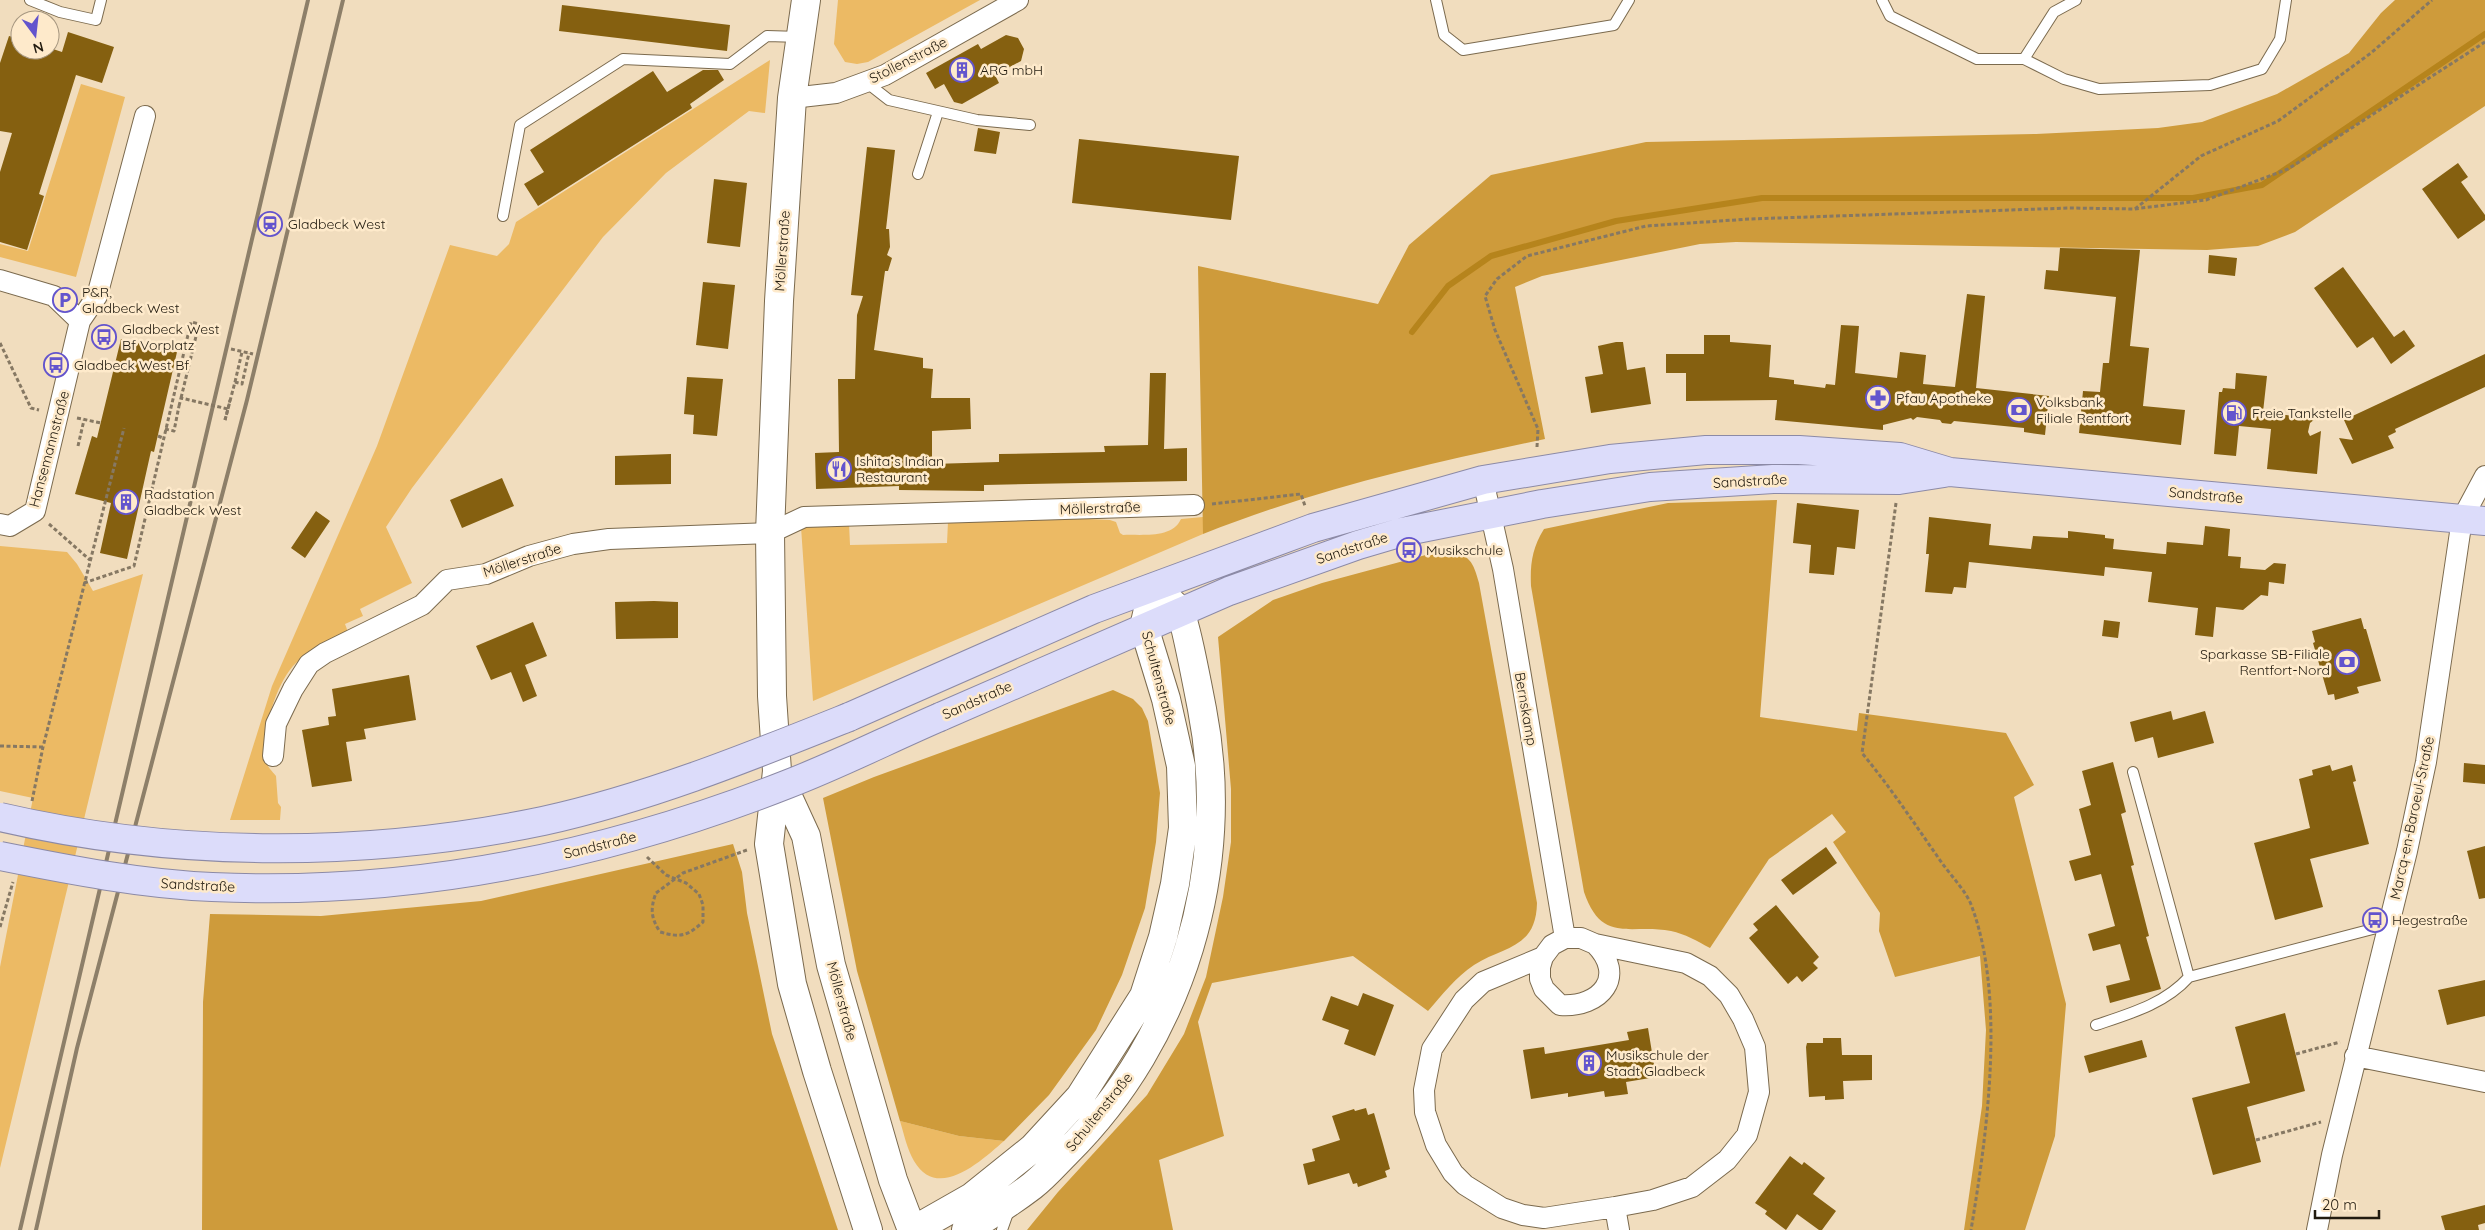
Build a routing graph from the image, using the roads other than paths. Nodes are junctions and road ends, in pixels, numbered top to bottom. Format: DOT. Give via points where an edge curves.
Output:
graph roads {
  1 [pos="30,0"];
  2 [pos="101,0"];
  3 [pos="806,0"];
  4 [pos="1018,0"];
  5 [pos="1436,0"];
  6 [pos="1630,0"];
  7 [pos="1882,0"];
  8 [pos="2076,0"];
  9 [pos="2286,0"];
  10 [pos="801,37"];
  11 [pos="2024,58"];
  12 [pos="866,82"];
  13 [pos="792,98"];
  14 [pos="938,112"];
  15 [pos="145,116"];
  16 [pos="1030,125"];
  17 [pos="918,174"];
  18 [pos="503,216"];
  19 [pos="0,280"];
  20 [pos="80,321"];
  21 [pos="1950,472"];
  22 [pos="2485,476"];
  23 [pos="1483,480"];
  24 [pos="1194,506"];
  25 [pos="1490,514"];
  26 [pos="2474,520"];
  27 [pos="0,524"];
  28 [pos="770,533"];
  29 [pos="1153,588"];
  30 [pos="1180,612"];
  31 [pos="1144,628"];
  32 [pos="273,756"];
  33 [pos="777,771"];
  34 [pos="2133,772"];
  35 [pos="0,817"];
  36 [pos="0,856"];
  37 [pos="2388,925"];
  38 [pos="1565,938"];
  39 [pos="1595,944"];
  40 [pos="1543,957"];
  41 [pos="2189,977"];
  42 [pos="2096,1025"];
  43 [pos="2357,1047"];
  44 [pos="2485,1082"];
  45 [pos="1013,1200"];
  46 [pos="1615,1207"];
  47 [pos="868,1230"];
  48 [pos="913,1230"];
  49 [pos="966,1230"];
  50 [pos="1002,1230"];
  51 [pos="1619,1230"];
  52 [pos="2317,1230"];
  1 -- 2 [label="lane" via="60,12 96,20"];
  3 -- 10 [label="street, Möllerstraße"];
  4 -- 12 [label="street, Stollenstraße" via="885,75"];
  5 -- 6 [label="lane" via="1444,34 1463,50 1614,25"];
  7 -- 11 [label="lane" via="1890,16 1977,59"];
  8 -- 11 [label="lane" via="2054,12"];
  9 -- 11 [label="lane" via="2280,39 2262,69 2210,85 2099,89 2064,79"];
  10 -- 13 [label="street, Möllerstraße"];
  10 -- 18 [label="lane" via="767,36 730,64 623,58 520,125"];
  12 -- 13 [label="street, Stollenstraße" via="836,93"];
  12 -- 14 [label="lane" via="889,100"];
  13 -- 28 [label="street, Möllerstraße" via="779,301"];
  14 -- 16 [label="lane"];
  14 -- 17 [label="lane"];
  15 -- 20 [label="street, Hansemannstraße" via="97,296"];
  19 -- 20 [label="street" via="54,296"];
  20 -- 27 [label="street, Hansemannstraße" via="35,510 10,526"];
  21 -- 23 [label="main road, Sandstraße" via="1900,457 1780,450 1706,450 1610,459"];
  21 -- 25 [label="main road, Sandstraße" via="1899,480 1774,479 1650,487"];
  21 -- 26 [label="main road, Sandstraße"];
  22 -- 26 [label="street"];
  23 -- 25 [label="street, Bernskamp"];
  23 -- 29 [label="main road, Sandstraße" via="1313,528"];
  24 -- 28 [label="street, Möllerstraße" via="804,517"];
  25 -- 30 [label="main road, Sandstraße" via="1402,532 1358,545"];
  25 -- 38 [label="street, Bernskamp" via="1503,569"];
  26 -- 37 [label="street, Marcq-en-Baroeul-Straße" via="2426,762"];
  28 -- 32 [label="street, Möllerstraße" via="609,538 551,549 486,574 447,580 422,605 309,664 276,724"];
  28 -- 33 [label="street, Möllerstraße" via="772,696"];
  29 -- 30 [label="street"];
  29 -- 31 [label="street, Schultenstraße"];
  29 -- 35 [label="main road, Sandstraße, bridge" via="1094,609 749,757 657,790 544,820 451,836 317,847 222,847 160,843 46,828"];
  30 -- 31 [label="main road, Sandstraße"];
  30 -- 45 [label="street, Schultenstraße" via="1209,746 1212,823 1203,892 1186,959 1162,1022 1128,1080 1085,1134 1034,1185"];
  31 -- 36 [label="main road, Sandstraße, bridge" via="789,784 628,839 525,864 420,880 336,887 213,887 147,882"];
  31 -- 48 [label="street, Schultenstraße" via="1166,699 1181,766 1183,828 1163,937 1144,996 1080,1097 1033,1148 972,1197"];
  33 -- 47 [label="street, Möllerstraße" via="770,844 792,984"];
  33 -- 48 [label="street, Möllerstraße" via="806,836 831,965 893,1180"];
  34 -- 41 [label="lane"];
  37 -- 41 [label="lane"];
  37 -- 43 [label="street, Marcq-en-Baroeul-Straße"];
  38 -- 39 [label="street" via="1580,938"];
  38 -- 40 [label="street" via="1552,945"];
  39 -- 40 [label="street" via="1603,952 1609,973 1602,992 1584,1004 1560,1005 1544,989 1540,979"];
  39 -- 46 [label="street" via="1686,963 1710,976 1729,995 1755,1047 1759,1092 1747,1135 1727,1160 1692,1187 1653,1200"];
  40 -- 46 [label="street" via="1483,982 1464,1000 1445,1027 1432,1049 1427,1070 1425,1112 1430,1130 1453,1173 1465,1185 1502,1208 1544,1218"];
  41 -- 42 [label="lane" via="2180,988 2143,1009"];
  43 -- 44 [label="street"];
  43 -- 52 [label="street, Marcq-en-Baroeul-Straße"];
  45 -- 49 [label="street, Schultenstraße"];
  45 -- 50 [label="lane"];
  46 -- 51 [label="street"];
}
